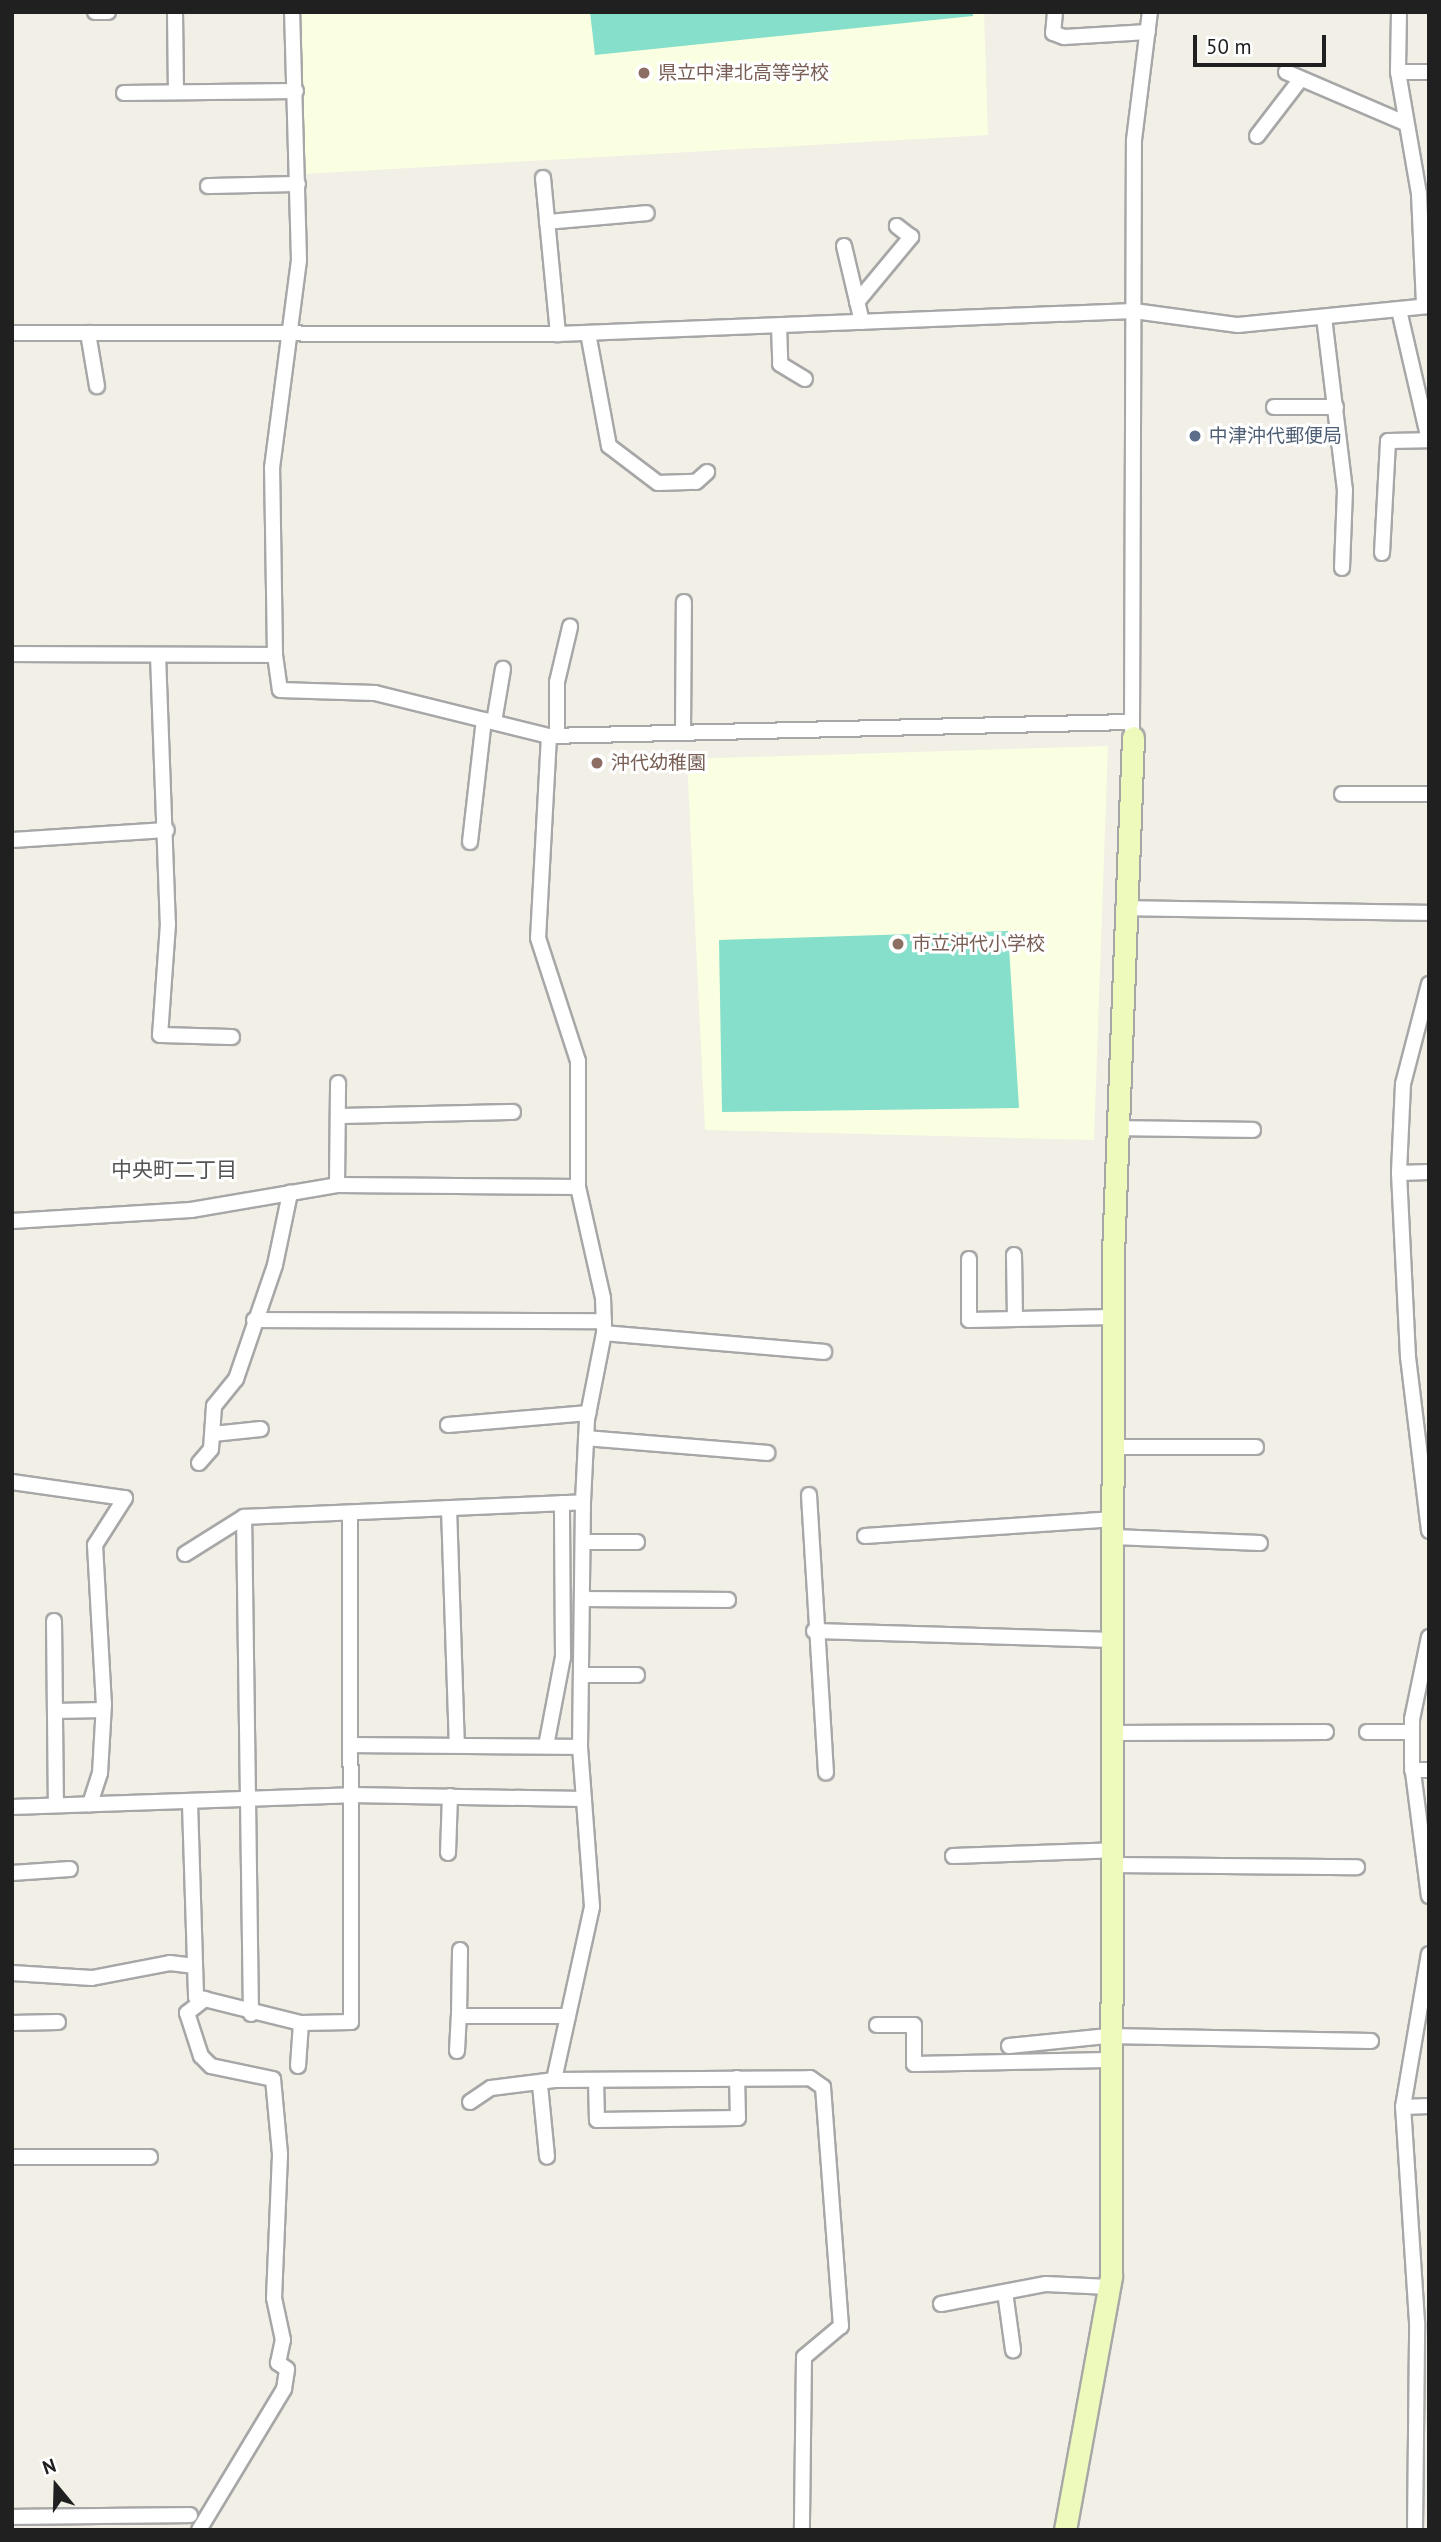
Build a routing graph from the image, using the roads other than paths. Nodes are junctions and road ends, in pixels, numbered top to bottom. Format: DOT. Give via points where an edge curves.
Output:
graph roads {
  1 [pos="95,12"];
  2 [pos="108,12"];
  3 [pos="175,12"];
  4 [pos="292,12"];
  5 [pos="1055,12"];
  6 [pos="1150,12"];
  7 [pos="1398,12"];
  8 [pos="1149,32"];
  9 [pos="1286,72"];
  10 [pos="1398,72"];
  11 [pos="1429,72"];
  12 [pos="1300,80"];
  13 [pos="296,91"];
  14 [pos="176,92"];
  15 [pos="124,93"];
  16 [pos="1405,123"];
  17 [pos="1257,136"];
  18 [pos="543,178"];
  19 [pos="298,184"];
  20 [pos="208,186"];
  21 [pos="647,213"];
  22 [pos="547,222"];
  23 [pos="897,226"];
  24 [pos="844,246"];
  25 [pos="857,302"];
  26 [pos="1426,306"];
  27 [pos="1399,310"];
  28 [pos="1134,311"];
  29 [pos="1324,317"];
  30 [pos="862,322"];
  31 [pos="779,326"];
  32 [pos="12,333"];
  33 [pos="88,333"];
  34 [pos="295,333"];
  35 [pos="588,333"];
  36 [pos="558,334"];
  37 [pos="805,379"];
  38 [pos="97,386"];
  39 [pos="1273,407"];
  40 [pos="1336,407"];
  41 [pos="1428,440"];
  42 [pos="707,472"];
  43 [pos="1382,553"];
  44 [pos="1342,568"];
  45 [pos="684,602"];
  46 [pos="570,627"];
  47 [pos="12,654"];
  48 [pos="158,655"];
  49 [pos="275,655"];
  50 [pos="503,669"];
  51 [pos="489,721"];
  52 [pos="1132,729"];
  53 [pos="683,732"];
  54 [pos="553,735"];
  55 [pos="1342,794"];
  56 [pos="1429,794"];
  57 [pos="167,830"];
  58 [pos="12,840"];
  59 [pos="470,842"];
  60 [pos="1123,908"];
  61 [pos="1429,913"];
  62 [pos="1429,984"];
  63 [pos="232,1037"];
  64 [pos="338,1083"];
  65 [pos="513,1112"];
  66 [pos="338,1116"];
  67 [pos="1117,1128"];
  68 [pos="1253,1130"];
  69 [pos="1429,1172"];
  70 [pos="1399,1173"];
  71 [pos="337,1185"];
  72 [pos="578,1187"];
  73 [pos="290,1193"];
  74 [pos="12,1221"];
  75 [pos="1014,1255"];
  76 [pos="969,1259"];
  77 [pos="1113,1317"];
  78 [pos="1014,1319"];
  79 [pos="254,1320"];
  80 [pos="604,1327"];
  81 [pos="824,1352"];
  82 [pos="588,1413"];
  83 [pos="448,1425"];
  84 [pos="261,1429"];
  85 [pos="213,1434"];
  86 [pos="586,1438"];
  87 [pos="1114,1447"];
  88 [pos="1256,1447"];
  89 [pos="1424,1450"];
  90 [pos="767,1453"];
  91 [pos="199,1463"];
  92 [pos="12,1482"];
  93 [pos="809,1495"];
  94 [pos="583,1502"];
  95 [pos="562,1503"];
  96 [pos="449,1508"];
  97 [pos="350,1515"];
  98 [pos="244,1517"];
  99 [pos="1114,1528"];
  100 [pos="1429,1531"];
  101 [pos="864,1536"];
  102 [pos="584,1542"];
  103 [pos="637,1542"];
  104 [pos="1260,1543"];
  105 [pos="185,1554"];
  106 [pos="586,1599"];
  107 [pos="728,1600"];
  108 [pos="54,1621"];
  109 [pos="814,1631"];
  110 [pos="1429,1637"];
  111 [pos="1115,1640"];
  112 [pos="582,1675"];
  113 [pos="637,1675"];
  114 [pos="1423,1693"];
  115 [pos="103,1710"];
  116 [pos="55,1711"];
  117 [pos="1326,1732"];
  118 [pos="1367,1732"];
  119 [pos="1412,1732"];
  120 [pos="1116,1733"];
  121 [pos="353,1745"];
  122 [pos="457,1745"];
  123 [pos="545,1746"];
  124 [pos="580,1747"];
  125 [pos="1412,1770"];
  126 [pos="1429,1770"];
  127 [pos="826,1772"];
  128 [pos="351,1795"];
  129 [pos="450,1796"];
  130 [pos="584,1799"];
  131 [pos="247,1802"];
  132 [pos="90,1804"];
  133 [pos="190,1804"];
  134 [pos="55,1805"];
  135 [pos="12,1807"];
  136 [pos="1425,1832"];
  137 [pos="448,1853"];
  138 [pos="953,1856"];
  139 [pos="1113,1858"];
  140 [pos="1357,1867"];
  141 [pos="70,1869"];
  142 [pos="12,1872"];
  143 [pos="1429,1896"];
  144 [pos="460,1950"];
  145 [pos="1429,1954"];
  146 [pos="195,1966"];
  147 [pos="12,1973"];
  148 [pos="205,1999"];
  149 [pos="251,2014"];
  150 [pos="459,2016"];
  151 [pos="568,2016"];
  152 [pos="58,2022"];
  153 [pos="12,2023"];
  154 [pos="302,2023"];
  155 [pos="877,2025"];
  156 [pos="1108,2036"];
  157 [pos="1371,2041"];
  158 [pos="1009,2046"];
  159 [pos="457,2051"];
  160 [pos="1107,2060"];
  161 [pos="298,2066"];
  162 [pos="737,2078"];
  163 [pos="596,2080"];
  164 [pos="547,2082"];
  165 [pos="470,2102"];
  166 [pos="1429,2106"];
  167 [pos="1403,2107"];
  168 [pos="12,2157"];
  169 [pos="150,2157"];
  170 [pos="547,2157"];
  171 [pos="1109,2287"];
  172 [pos="1005,2292"];
  173 [pos="941,2304"];
  174 [pos="1013,2350"];
  175 [pos="190,2515"];
  176 [pos="12,2517"];
  177 [pos="200,2530"];
  178 [pos="802,2530"];
  179 [pos="1065,2530"];
  180 [pos="1415,2530"];
  1 -- 2 [label="street"];
  3 -- 14 [label="street"];
  4 -- 13 [label="street"];
  5 -- 8 [label="street" via="1053,33 1064,37"];
  6 -- 8 [label="street"];
  7 -- 10 [label="street"];
  8 -- 28 [label="street" via="1134,139"];
  9 -- 12 [label="street"];
  10 -- 11 [label="street"];
  10 -- 16 [label="street"];
  12 -- 16 [label="street"];
  12 -- 17 [label="street"];
  13 -- 14 [label="street"];
  13 -- 19 [label="street"];
  14 -- 15 [label="street"];
  16 -- 26 [label="street" via="1419,194"];
  18 -- 22 [label="street"];
  19 -- 20 [label="street"];
  19 -- 34 [label="street"];
  21 -- 22 [label="street"];
  22 -- 36 [label="street"];
  23 -- 25 [label="street" via="911,237"];
  24 -- 25 [label="street"];
  25 -- 30 [label="street"];
  26 -- 27 [label="street"];
  27 -- 29 [label="street"];
  27 -- 41 [label="street"];
  28 -- 29 [label="street" via="1238,325"];
  28 -- 30 [label="street"];
  28 -- 52 [label="street"];
  29 -- 40 [label="street"];
  30 -- 31 [label="street"];
  31 -- 35 [label="street"];
  31 -- 37 [label="street" via="780,363"];
  32 -- 33 [label="street"];
  33 -- 34 [label="street"];
  33 -- 38 [label="street"];
  34 -- 36 [label="street"];
  34 -- 49 [label="street" via="272,468"];
  35 -- 36 [label="street"];
  35 -- 42 [label="street" via="609,446 658,483 696,482"];
  39 -- 40 [label="street"];
  40 -- 44 [label="street" via="1345,490"];
  41 -- 43 [label="street" via="1388,441"];
  45 -- 53 [label="street"];
  46 -- 54 [label="street" via="557,682"];
  47 -- 48 [label="street"];
  48 -- 49 [label="street"];
  48 -- 57 [label="street"];
  49 -- 51 [label="street" via="280,690 375,693"];
  50 -- 51 [label="street"];
  51 -- 54 [label="street"];
  51 -- 59 [label="street"];
  52 -- 53 [label="street"];
  52 -- 60 [label="street"];
  53 -- 54 [label="street"];
  54 -- 72 [label="street" via="538,938 578,1061"];
  55 -- 56 [label="street"];
  57 -- 58 [label="street"];
  57 -- 63 [label="street" via="169,924 160,1035"];
  60 -- 61 [label="street"];
  60 -- 67 [label="street"];
  62 -- 70 [label="street" via="1403,1084"];
  64 -- 66 [label="street"];
  65 -- 66 [label="street"];
  66 -- 71 [label="street"];
  67 -- 68 [label="street"];
  67 -- 77 [label="street"];
  69 -- 70 [label="street"];
  70 -- 89 [label="street"];
  71 -- 72 [label="street"];
  71 -- 73 [label="street"];
  72 -- 80 [label="street"];
  73 -- 74 [label="street" via="191,1210"];
  73 -- 79 [label="street"];
  75 -- 78 [label="street"];
  76 -- 78 [label="street" via="969,1320"];
  77 -- 78 [label="street"];
  77 -- 87 [label="street"];
  79 -- 80 [label="street"];
  79 -- 85 [label="street" via="236,1379 214,1406"];
  80 -- 81 [label="street"];
  80 -- 82 [label="street"];
  82 -- 83 [label="street"];
  82 -- 86 [label="street"];
  84 -- 85 [label="street"];
  85 -- 91 [label="street"];
  86 -- 90 [label="street"];
  86 -- 94 [label="street"];
  87 -- 88 [label="street"];
  87 -- 99 [label="street"];
  89 -- 100 [label="street"];
  92 -- 115 [label="street" via="125,1498 95,1545"];
  93 -- 109 [label="street"];
  94 -- 95 [label="street"];
  94 -- 102 [label="street"];
  95 -- 96 [label="street"];
  95 -- 123 [label="street" via="564,1657"];
  96 -- 97 [label="street"];
  96 -- 122 [label="street"];
  97 -- 98 [label="street"];
  97 -- 121 [label="street"];
  98 -- 105 [label="street"];
  98 -- 131 [label="street"];
  99 -- 101 [label="street"];
  99 -- 104 [label="street"];
  99 -- 111 [label="street"];
  102 -- 103 [label="street"];
  102 -- 106 [label="street"];
  106 -- 107 [label="street"];
  106 -- 112 [label="street"];
  108 -- 116 [label="street"];
  109 -- 111 [label="street"];
  109 -- 127 [label="street"];
  110 -- 114 [label="street"];
  111 -- 120 [label="street"];
  112 -- 113 [label="street"];
  112 -- 124 [label="street"];
  114 -- 119 [label="street"];
  115 -- 116 [label="street"];
  115 -- 132 [label="street" via="100,1773"];
  116 -- 134 [label="street"];
  117 -- 120 [label="street"];
  118 -- 119 [label="street"];
  119 -- 125 [label="street"];
  120 -- 139 [label="street"];
  121 -- 122 [label="street"];
  121 -- 128 [label="street"];
  122 -- 123 [label="street"];
  123 -- 124 [label="street"];
  124 -- 130 [label="street"];
  125 -- 126 [label="street"];
  125 -- 136 [label="street"];
  128 -- 129 [label="street"];
  128 -- 131 [label="street"];
  128 -- 154 [label="street" via="351,2022"];
  129 -- 130 [label="street"];
  129 -- 137 [label="street"];
  130 -- 151 [label="street" via="592,1907"];
  131 -- 133 [label="street"];
  131 -- 149 [label="street"];
  132 -- 133 [label="street"];
  132 -- 134 [label="street"];
  133 -- 146 [label="street"];
  134 -- 135 [label="street"];
  136 -- 143 [label="street"];
  138 -- 139 [label="street"];
  139 -- 140 [label="street"];
  139 -- 156 [label="street"];
  141 -- 142 [label="street"];
  144 -- 150 [label="street"];
  145 -- 167 [label="street"];
  146 -- 147 [label="street" via="170,1963 92,1978"];
  146 -- 148 [label="street" via="196,1997"];
  148 -- 149 [label="street"];
  148 -- 177 [label="street" via="187,2013 201,2056 211,2066 273,2078 280,2154 274,2298 283,2340 278,2363 287,2369 284,2389"];
  149 -- 154 [label="street"];
  150 -- 151 [label="street"];
  150 -- 159 [label="street"];
  151 -- 164 [label="street"];
  152 -- 153 [label="street"];
  154 -- 161 [label="street"];
  155 -- 160 [label="street" via="914,2025 914,2064"];
  156 -- 157 [label="street"];
  156 -- 158 [label="street"];
  156 -- 160 [label="street"];
  160 -- 171 [label="street"];
  162 -- 163 [label="street"];
  162 -- 163 [label="street" via="738,2118 610,2120 597,2120"];
  162 -- 178 [label="street" via="810,2078 823,2087 841,2326 804,2357"];
  163 -- 164 [label="street"];
  164 -- 165 [label="street" via="491,2088"];
  164 -- 170 [label="street"];
  166 -- 167 [label="street"];
  167 -- 180 [label="street" via="1417,2322"];
  168 -- 169 [label="street"];
  171 -- 172 [label="street" via="1046,2284"];
  171 -- 179 [label="street"];
  172 -- 173 [label="street"];
  172 -- 174 [label="street"];
  175 -- 176 [label="street"];
}
